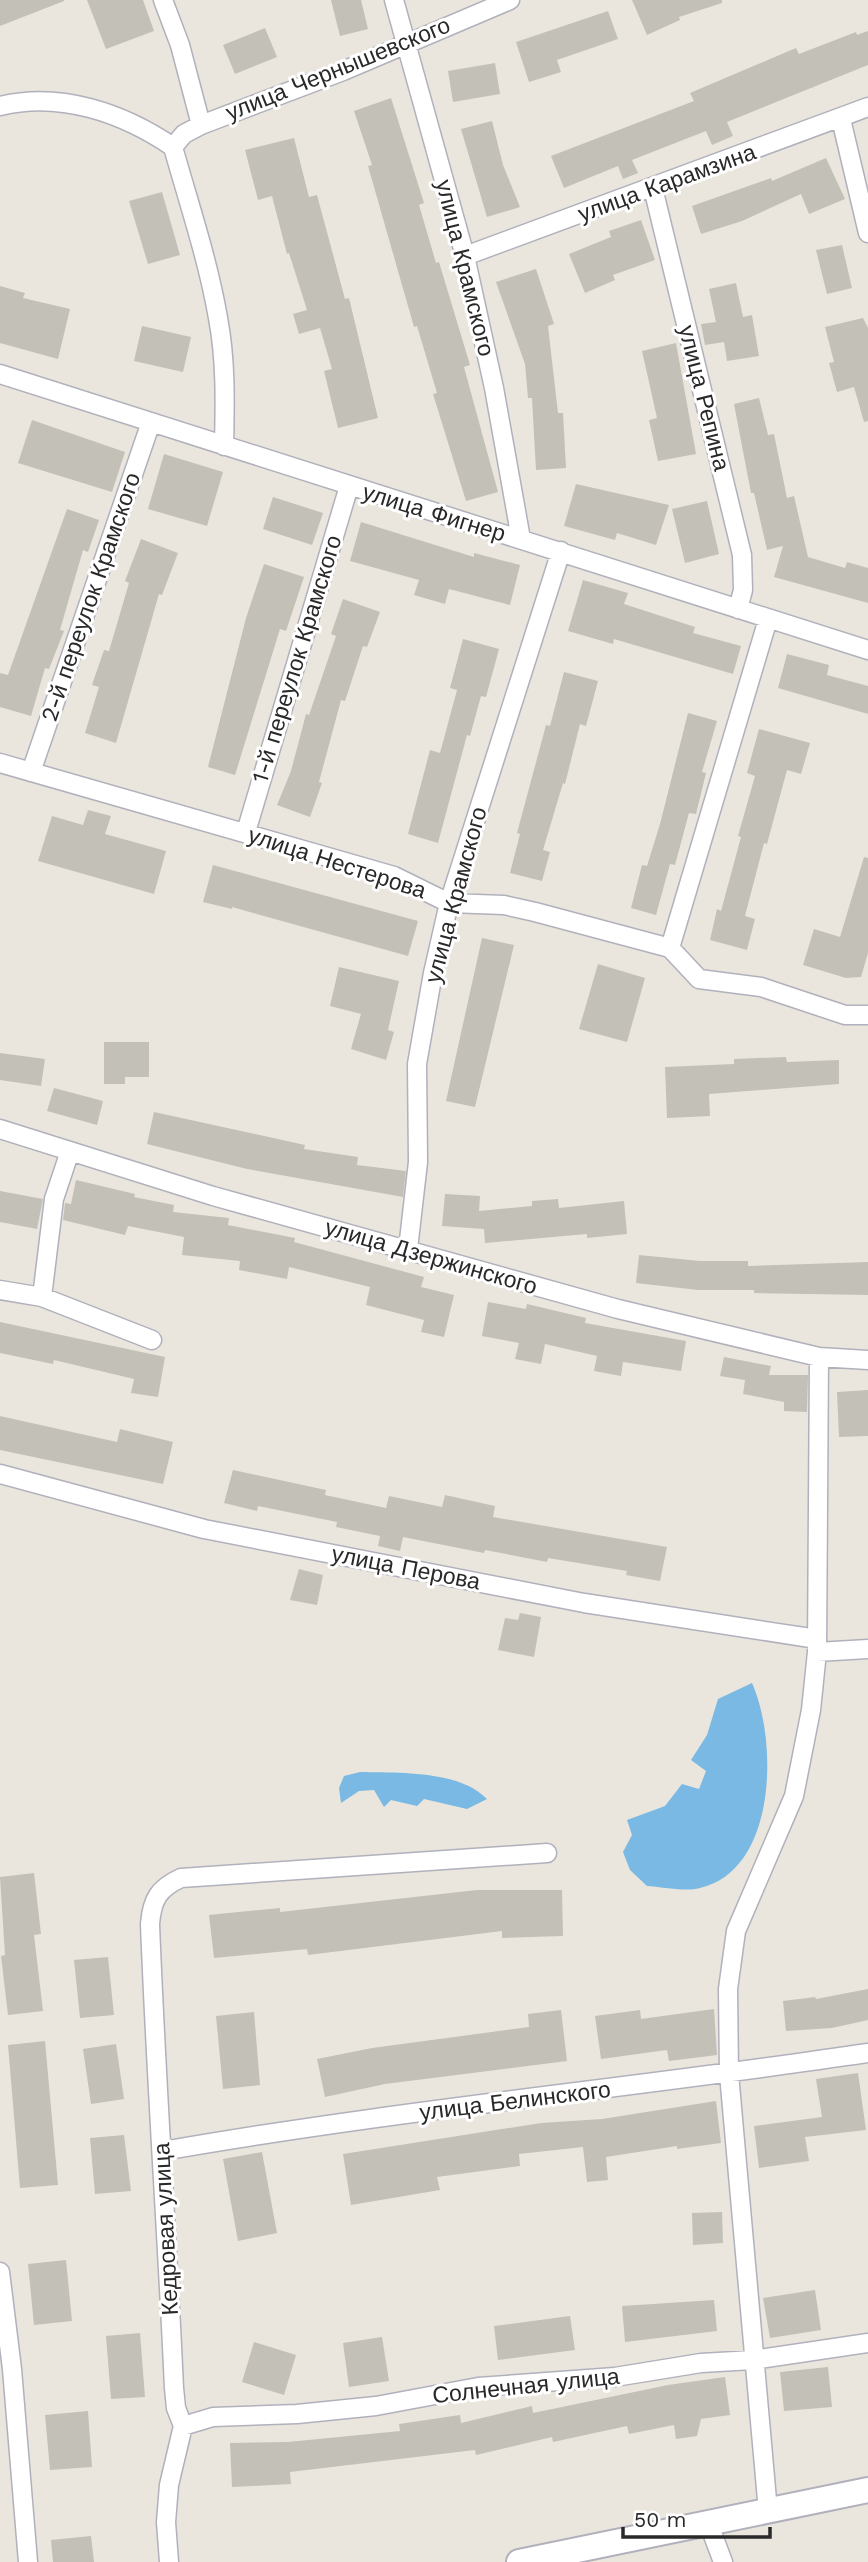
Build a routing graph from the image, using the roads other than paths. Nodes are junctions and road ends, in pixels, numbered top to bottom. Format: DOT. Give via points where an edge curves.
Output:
graph roads {
  1 [pos="163,0"];
  2 [pos="394,0"];
  3 [pos="510,0"];
  4 [pos="404,43"];
  5 [pos="0,106"];
  6 [pos="868,107"];
  7 [pos="841,119"];
  8 [pos="201,124"];
  9 [pos="173,148"];
  10 [pos="653,188"];
  11 [pos="868,233"];
  12 [pos="465,256"];
  13 [pos="0,374"];
  14 [pos="151,422"];
  15 [pos="224,446"];
  16 [pos="349,486"];
  17 [pos="521,539"];
  18 [pos="561,551"];
  19 [pos="738,609"];
  20 [pos="768,619"];
  21 [pos="868,650"];
  22 [pos="0,763"];
  23 [pos="31,772"];
  24 [pos="246,832"];
  25 [pos="449,903"];
  26 [pos="670,948"];
  27 [pos="868,1015"];
  28 [pos="0,1129"];
  29 [pos="70,1151"];
  30 [pos="408,1249"];
  31 [pos="0,1290"];
  32 [pos="42,1297"];
  33 [pos="152,1340"];
  34 [pos="818,1357"];
  35 [pos="868,1360"];
  36 [pos="0,1474"];
  37 [pos="817,1646"];
  38 [pos="868,1649"];
  39 [pos="547,1853"];
  40 [pos="868,2053"];
  41 [pos="729,2074"];
  42 [pos="163,2151"];
  43 [pos="0,2272"];
  44 [pos="868,2343"];
  45 [pos="753,2360"];
  46 [pos="183,2426"];
  47 [pos="868,2490"];
  48 [pos="768,2511"];
  49 [pos="708,2522"];
  50 [pos="27,2562"];
  51 [pos="169,2562"];
  52 [pos="519,2562"];
  53 [pos="723,2562"];
  1 -- 8 [label="street"];
  2 -- 4 [label="street, улица Крамского"];
  3 -- 4 [label="street, улица Чернышевского"];
  4 -- 8 [label="street, улица Чернышевского"];
  4 -- 12 [label="street, улица Крамского"];
  5 -- 9 [label="street" via="44,99 73,104 136,124"];
  6 -- 7 [label="street, улица Карамзина"];
  7 -- 10 [label="street, улица Карамзина"];
  7 -- 11 [label="street"];
  8 -- 9 [label="street, улица Чернышевского"];
  9 -- 15 [label="street" via="219,320"];
  10 -- 12 [label="street, улица Карамзина"];
  10 -- 19 [label="street, улица Репина" via="742,555 743,590"];
  12 -- 17 [label="street, улица Крамского"];
  13 -- 14 [label="street, улица Фигнер"];
  14 -- 15 [label="street, улица Фигнер"];
  14 -- 23 [label="street, 2-й переулок Крамского"];
  15 -- 16 [label="street, улица Фигнер"];
  16 -- 17 [label="street, улица Фигнер"];
  16 -- 24 [label="street, 1-й переулок Крамского"];
  17 -- 18 [label="street, улица Фигнер"];
  18 -- 19 [label="street, улица Фигнер"];
  18 -- 25 [label="street, улица Крамского"];
  19 -- 20 [label="street, улица Фигнер"];
  20 -- 21 [label="street, улица Фигнер"];
  20 -- 26 [label="street"];
  22 -- 23 [label="street, улица Нестерова"];
  23 -- 24 [label="street, улица Нестерова" via="179,817"];
  24 -- 25 [label="street, улица Нестерова" via="394,876"];
  25 -- 26 [label="street, улица Нестерова" via="504,905"];
  25 -- 30 [label="street, улица Крамского" via="417,1064 418,1163"];
  26 -- 27 [label="street" via="699,979 761,987 845,1015"];
  28 -- 29 [label="street, улица Дзержинского"];
  29 -- 30 [label="street, улица Дзержинского"];
  29 -- 32 [label="street" via="54,1199"];
  30 -- 34 [label="street, улица Дзержинского" via="618,1309"];
  31 -- 32 [label="street"];
  32 -- 33 [label="street"];
  34 -- 35 [label="street, улица Дзержинского"];
  34 -- 37 [label="street"];
  36 -- 37 [label="street, улица Перова" via="204,1529"];
  37 -- 38 [label="street, улица Перова"];
  37 -- 41 [label="street" via="804,1755 794,1796 736,1931 728,1989"];
  39 -- 42 [label="street, Кедровая улица" via="181,1878 167,1884 151,1906 150,1924"];
  40 -- 41 [label="street, улица Белинского"];
  41 -- 42 [label="street, улица Белинского" via="294,2128"];
  41 -- 45 [label="street"];
  42 -- 46 [label="street, Кедровая улица" via="174,2388"];
  43 -- 50 [label="street"];
  44 -- 45 [label="street, Солнечная улица"];
  45 -- 46 [label="street, Солнечная улица" via="478,2387 336,2410 214,2417"];
  45 -- 48 [label="street"];
  46 -- 51 [label="street, Кедровая улица" via="169,2485"];
  47 -- 48 [label="main road"];
  48 -- 49 [label="main road"];
  49 -- 52 [label="main road"];
  49 -- 53 [label="street"];
}
